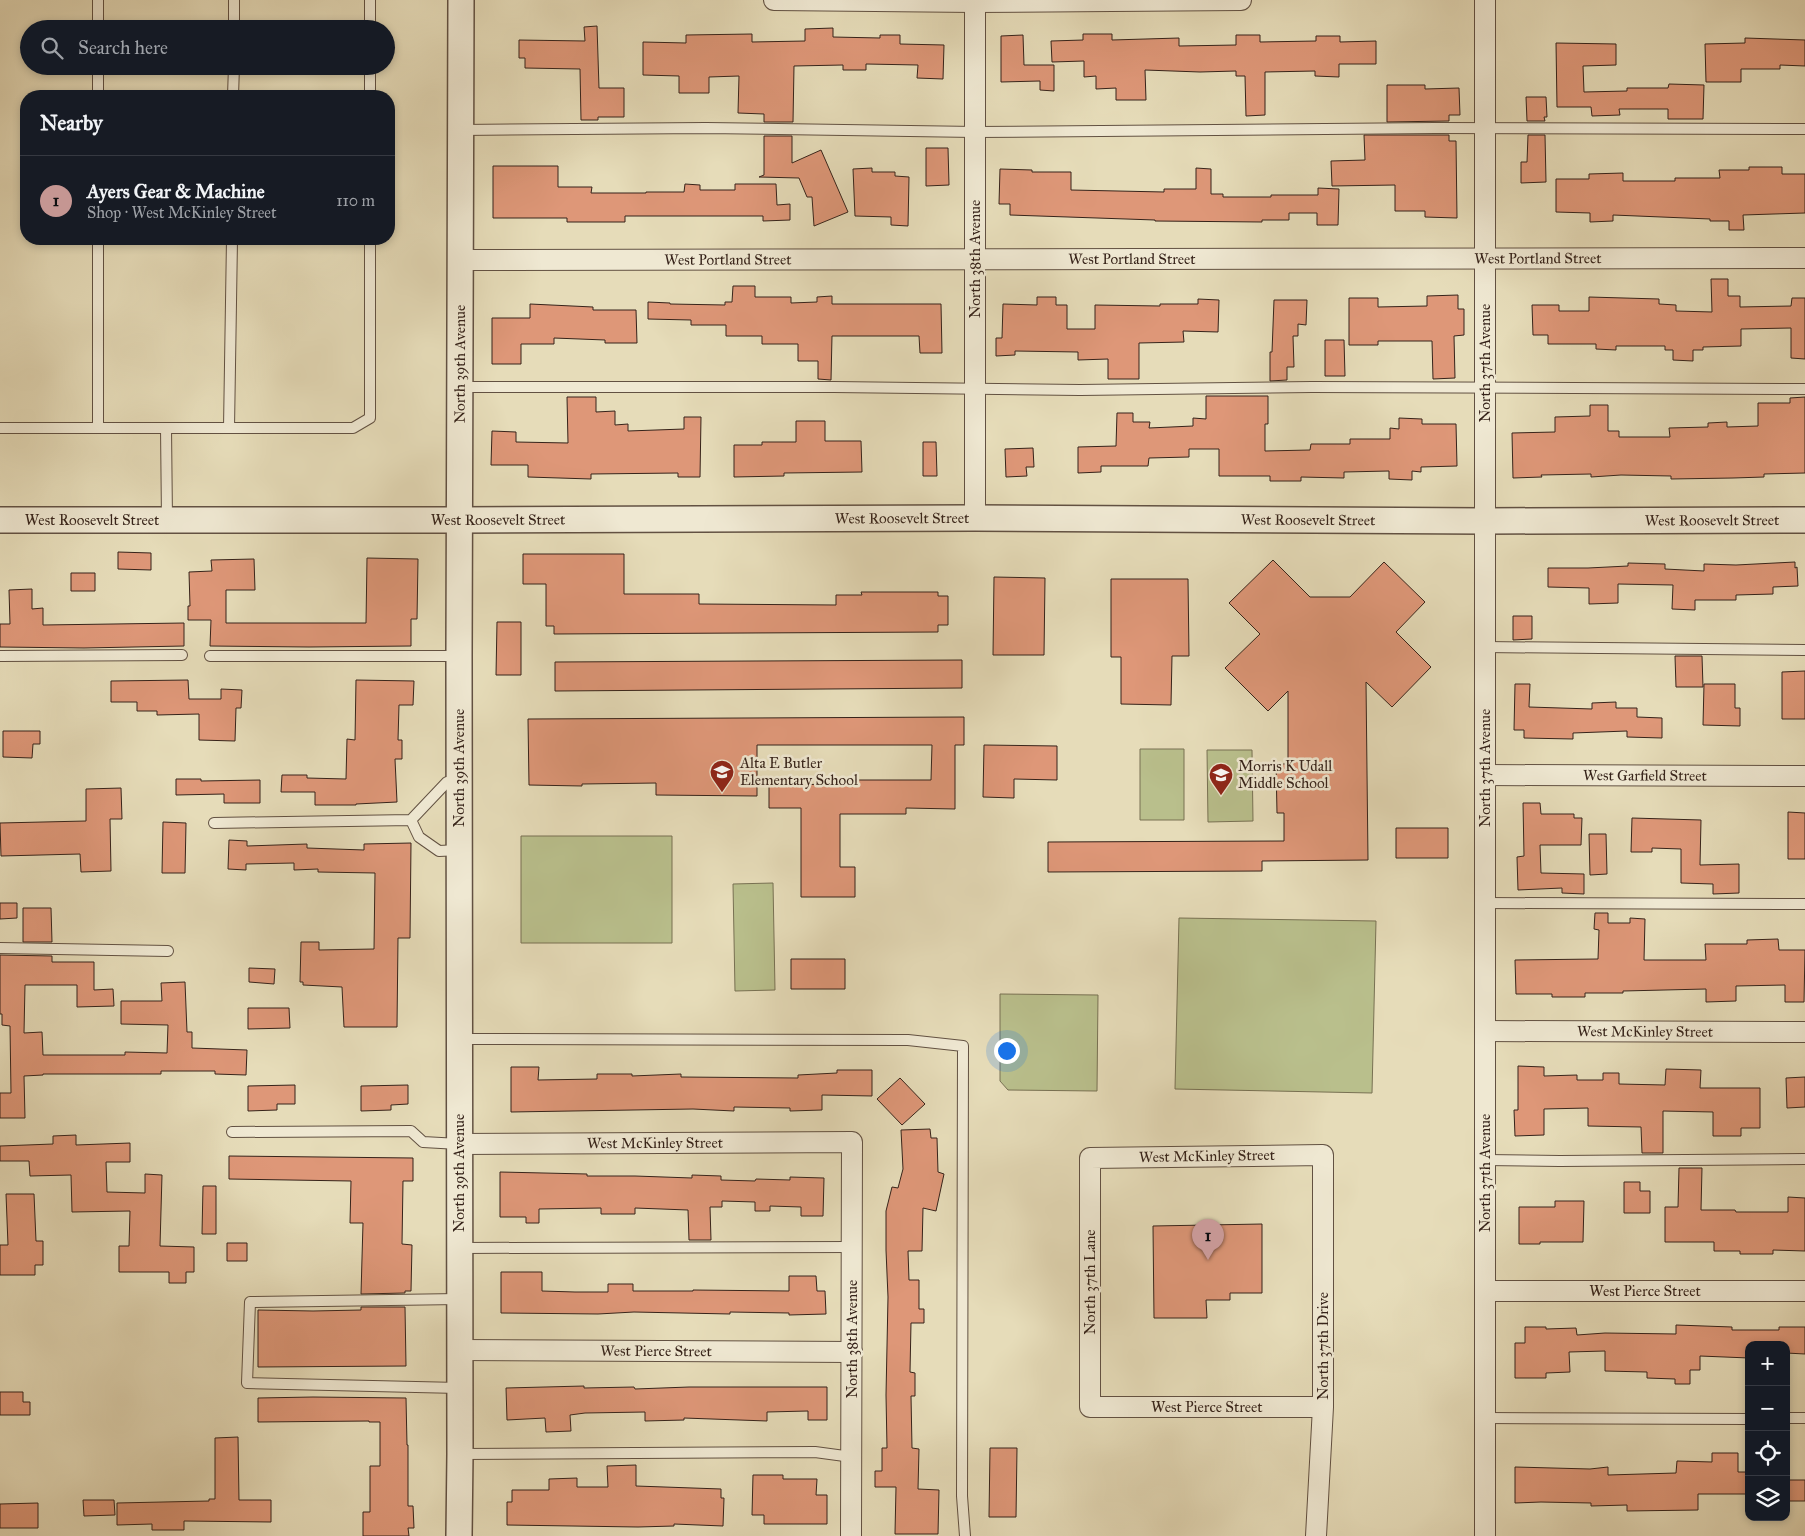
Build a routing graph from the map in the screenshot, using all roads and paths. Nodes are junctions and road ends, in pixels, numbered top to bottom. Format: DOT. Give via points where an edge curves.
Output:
graph roads {
  1 [pos="98,0"];
  2 [pos="234,0"];
  3 [pos="370,0"];
  4 [pos="461,0"];
  5 [pos="774,0"];
  6 [pos="1241,0"];
  7 [pos="1485,0"];
  8 [pos="975,1"];
  9 [pos="98,20"];
  10 [pos="234,20"];
  11 [pos="370,20"];
  12 [pos="98,75"];
  13 [pos="234,75"];
  14 [pos="370,75"];
  15 [pos="98,90"];
  16 [pos="233,90"];
  17 [pos="370,90"];
  18 [pos="1485,128"];
  19 [pos="1805,129"];
  20 [pos="460,130"];
  21 [pos="975,132"];
  22 [pos="98,245"];
  23 [pos="232,245"];
  24 [pos="370,245"];
  25 [pos="1485,258"];
  26 [pos="1805,258"];
  27 [pos="975,259"];
  28 [pos="460,260"];
  29 [pos="459,387"];
  30 [pos="975,388"];
  31 [pos="1485,389"];
  32 [pos="1805,389"];
  33 [pos="0,428"];
  34 [pos="98,428"];
  35 [pos="166,428"];
  36 [pos="230,428"];
  37 [pos="975,518"];
  38 [pos="0,520"];
  39 [pos="167,520"];
  40 [pos="459,520"];
  41 [pos="1805,520"];
  42 [pos="1485,521"];
  43 [pos="1485,647"];
  44 [pos="1805,650"];
  45 [pos="182,655"];
  46 [pos="0,656"];
  47 [pos="210,656"];
  48 [pos="459,656"];
  49 [pos="1485,775"];
  50 [pos="1805,776"];
  51 [pos="459,779"];
  52 [pos="411,820"];
  53 [pos="214,823"];
  54 [pos="459,850"];
  55 [pos="1485,903"];
  56 [pos="1805,904"];
  57 [pos="0,948"];
  58 [pos="168,951"];
  59 [pos="1485,1031"];
  60 [pos="1805,1032"];
  61 [pos="459,1039"];
  62 [pos="232,1132"];
  63 [pos="852,1142"];
  64 [pos="459,1144"];
  65 [pos="1323,1155"];
  66 [pos="1090,1158"];
  67 [pos="1805,1159"];
  68 [pos="1485,1160"];
  69 [pos="852,1247"];
  70 [pos="459,1248"];
  71 [pos="1485,1291"];
  72 [pos="1805,1291"];
  73 [pos="460,1299"];
  74 [pos="460,1350"];
  75 [pos="852,1352"];
  76 [pos="460,1388"];
  77 [pos="1090,1407"];
  78 [pos="1323,1407"];
  79 [pos="1485,1418"];
  80 [pos="1745,1418"];
  81 [pos="1790,1418"];
  82 [pos="1805,1418"];
  83 [pos="460,1454"];
  84 [pos="852,1457"];
  85 [pos="459,1536"];
  86 [pos="852,1536"];
  87 [pos="965,1536"];
  88 [pos="1316,1536"];
  89 [pos="1485,1536"];
  1 -- 9 [label="lane"];
  2 -- 10 [label="lane"];
  3 -- 11 [label="lane"];
  4 -- 20 [label="street, North 39th Avenue"];
  5 -- 8 [label="street"];
  6 -- 8 [label="street"];
  7 -- 18 [label="street, North 37th Avenue"];
  8 -- 21 [label="street, North 38th Avenue"];
  12 -- 15 [label="lane"];
  13 -- 16 [label="lane"];
  14 -- 17 [label="lane"];
  18 -- 19 [label="lane"];
  18 -- 21 [label="lane"];
  18 -- 25 [label="street, North 37th Avenue"];
  20 -- 21 [label="lane" via="706,128"];
  20 -- 28 [label="street, North 39th Avenue"];
  21 -- 27 [label="street, North 38th Avenue"];
  22 -- 34 [label="lane"];
  23 -- 36 [label="lane"];
  24 -- 36 [label="lane" via="370,418 353,428"];
  25 -- 26 [label="street, West Portland Street"];
  25 -- 27 [label="street, West Portland Street"];
  25 -- 31 [label="street, North 37th Avenue"];
  27 -- 28 [label="street, West Portland Street"];
  27 -- 30 [label="street, North 38th Avenue"];
  28 -- 29 [label="street, North 39th Avenue"];
  29 -- 30 [label="lane"];
  29 -- 40 [label="street, North 39th Avenue"];
  30 -- 31 [label="lane"];
  30 -- 37 [label="street, North 38th Avenue"];
  31 -- 32 [label="lane"];
  31 -- 42 [label="street, North 37th Avenue"];
  33 -- 34 [label="lane"];
  34 -- 35 [label="lane"];
  35 -- 36 [label="lane"];
  35 -- 39 [label="lane"];
  37 -- 40 [label="street, West Roosevelt Street"];
  37 -- 42 [label="street, West Roosevelt Street"];
  38 -- 39 [label="street, West Roosevelt Street"];
  39 -- 40 [label="street, West Roosevelt Street"];
  40 -- 48 [label="street, North 39th Avenue"];
  41 -- 42 [label="street, West Roosevelt Street"];
  42 -- 43 [label="street, North 37th Avenue"];
  43 -- 44 [label="lane"];
  43 -- 49 [label="street, North 37th Avenue"];
  45 -- 46 [label="lane"];
  47 -- 48 [label="lane"];
  48 -- 51 [label="street, North 39th Avenue"];
  49 -- 50 [label="street, West Garfield Street"];
  49 -- 55 [label="street, North 37th Avenue"];
  51 -- 52 [label="lane" via="447,782"];
  51 -- 54 [label="street, North 39th Avenue"];
  52 -- 53 [label="lane"];
  52 -- 54 [label="lane" via="419,837 439,851"];
  54 -- 61 [label="street, North 39th Avenue"];
  55 -- 56 [label="lane"];
  55 -- 59 [label="street, North 37th Avenue"];
  57 -- 58 [label="lane"];
  59 -- 60 [label="street, West McKinley Street"];
  59 -- 68 [label="street, North 37th Avenue"];
  61 -- 64 [label="street, North 39th Avenue"];
  61 -- 87 [label="lane" via="908,1040 963,1046 962,1496"];
  62 -- 64 [label="lane" via="411,1131 423,1142"];
  63 -- 64 [label="street, West McKinley Street"];
  63 -- 69 [label="street, North 38th Avenue"];
  64 -- 70 [label="street, North 39th Avenue"];
  65 -- 66 [label="street, West McKinley Street"];
  65 -- 78 [label="street, North 37th Drive"];
  66 -- 77 [label="street, North 37th Lane"];
  67 -- 68 [label="lane"];
  68 -- 71 [label="street, North 37th Avenue"];
  69 -- 70 [label="lane"];
  69 -- 75 [label="street, North 38th Avenue"];
  70 -- 73 [label="street, North 39th Avenue"];
  71 -- 72 [label="street, West Pierce Street"];
  71 -- 79 [label="street, North 37th Avenue"];
  73 -- 74 [label="street, North 39th Avenue"];
  73 -- 76 [label="lane" via="250,1302 247,1384"];
  74 -- 75 [label="street, West Pierce Street"];
  74 -- 76 [label="street, North 39th Avenue"];
  75 -- 84 [label="street, North 38th Avenue"];
  76 -- 83 [label="street, North 39th Avenue"];
  77 -- 78 [label="street, West Pierce Street"];
  78 -- 88 [label="street, North 37th Drive"];
  79 -- 80 [label="lane"];
  79 -- 89 [label="street, North 37th Avenue"];
  81 -- 82 [label="lane"];
  83 -- 84 [label="lane" via="815,1452"];
  83 -- 85 [label="street, North 39th Avenue"];
  84 -- 86 [label="street, North 38th Avenue"];
}
